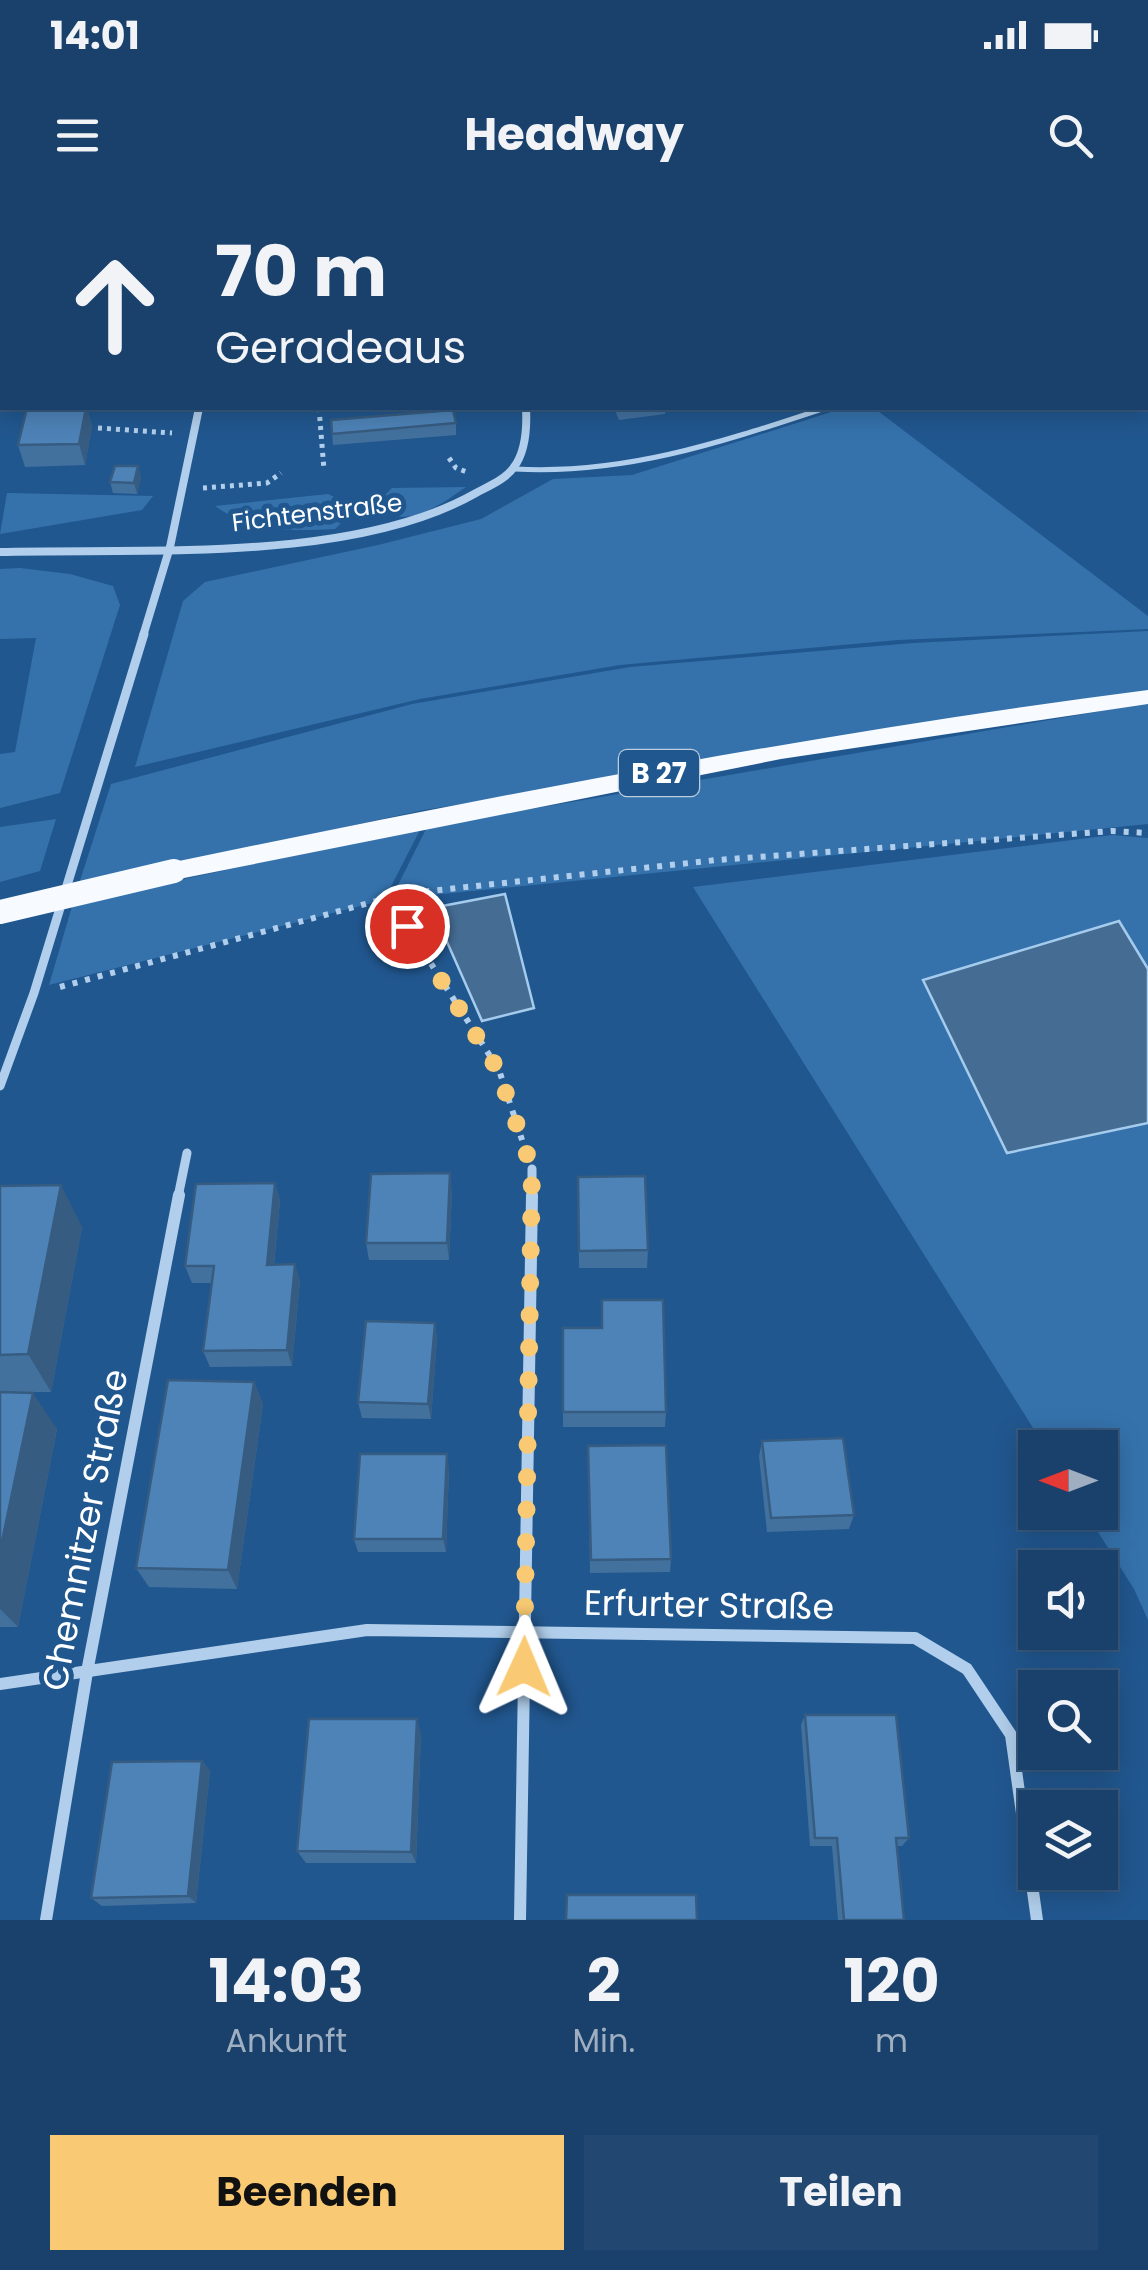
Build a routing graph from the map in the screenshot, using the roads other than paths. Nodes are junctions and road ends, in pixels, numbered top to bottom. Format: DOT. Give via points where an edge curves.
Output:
graph roads {
  1 [pos="199,410"];
  2 [pos="526,410"];
  3 [pos="819,410"];
  4 [pos="514,468"];
  5 [pos="170,546"];
  6 [pos="0,552"];
  7 [pos="1148,696"];
  8 [pos="0,912"];
  9 [pos="0,1086"];
  10 [pos="188,1153"];
  11 [pos="532,1169"];
  12 [pos="524,1631"];
  13 [pos="87,1672"];
  14 [pos="0,1684"];
  15 [pos="46,1920"];
  16 [pos="520,1920"];
  17 [pos="1037,1920"];
  1 -- 5 [label="street"];
  2 -- 4 [label="street"];
  3 -- 4 [label="lane" via="658,462 556,473"];
  4 -- 5 [label="street, Fichtenstraße" via="480,496 407,522 284,541"];
  5 -- 6 [label="street, Fichtenstraße"];
  5 -- 9 [label="street"];
  7 -- 8 [label="main road, B 27, bridge" via="800,746 481,807"];
  10 -- 13 [label="street, Chemnitzer Straße"];
  11 -- 12 [label="street"];
  12 -- 13 [label="street, Erfurter Straße" via="367,1630"];
  12 -- 16 [label="street"];
  12 -- 17 [label="street, Erfurter Straße" via="916,1638 967,1668 1011,1736"];
  13 -- 14 [label="street, Erfurter Straße"];
  13 -- 15 [label="street, Chemnitzer Straße"];
}
